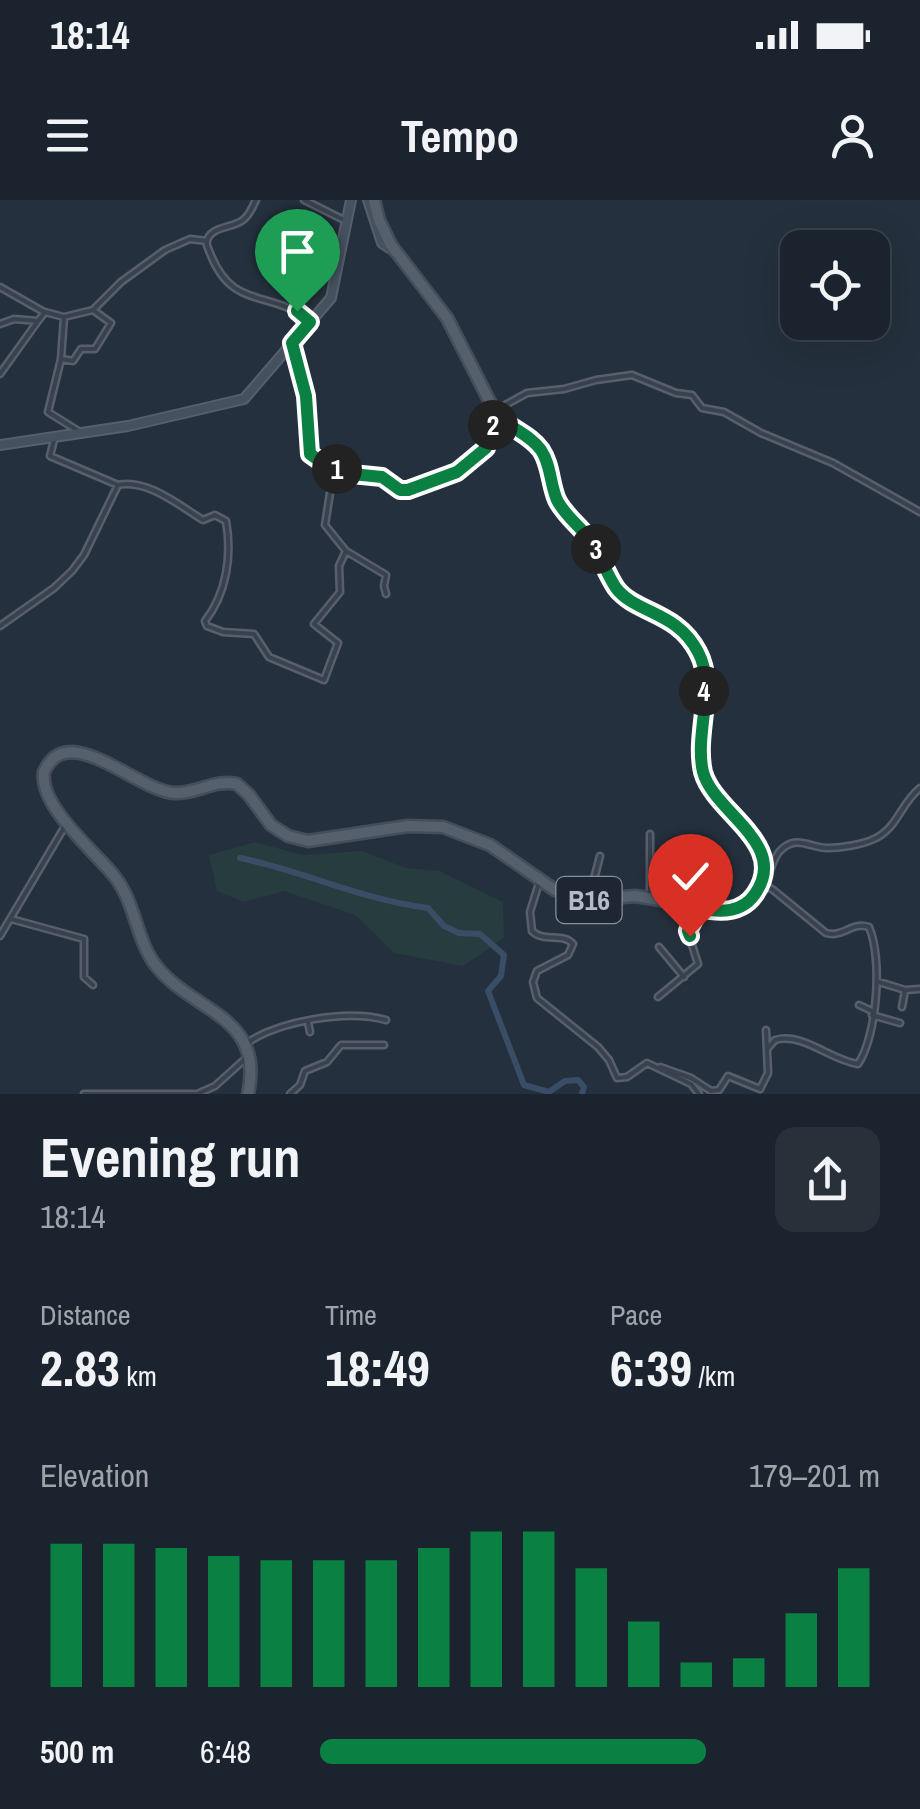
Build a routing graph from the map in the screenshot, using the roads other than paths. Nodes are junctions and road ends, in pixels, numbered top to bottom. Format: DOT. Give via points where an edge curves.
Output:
graph roads {
  1 [pos="256,200"];
  2 [pos="304,200"];
  3 [pos="320,200"];
  4 [pos="351,200"];
  5 [pos="371,200"];
  6 [pos="318,208"];
  7 [pos="346,221"];
  8 [pos="207,241"];
  9 [pos="0,287"];
  10 [pos="93,310"];
  11 [pos="45,312"];
  12 [pos="64,317"];
  13 [pos="38,321"];
  14 [pos="310,322"];
  15 [pos="0,324"];
  16 [pos="292,343"];
  17 [pos="61,360"];
  18 [pos="0,374"];
  19 [pos="495,412"];
  20 [pos="80,432"];
  21 [pos="55,436"];
  22 [pos="0,444"];
  23 [pos="334,468"];
  24 [pos="118,485"];
  25 [pos="920,512"];
  26 [pos="346,551"];
  27 [pos="386,594"];
  28 [pos="0,626"];
  29 [pos="920,788"];
  30 [pos="68,822"];
  31 [pos="650,834"];
  32 [pos="600,856"];
  33 [pos="539,882"];
  34 [pos="761,882"];
  35 [pos="583,898"];
  36 [pos="650,898"];
  37 [pos="700,908"];
  38 [pos="11,919"];
  39 [pos="0,936"];
  40 [pos="658,947"];
  41 [pos="684,976"];
  42 [pos="878,982"];
  43 [pos="93,985"];
  44 [pos="920,989"];
  45 [pos="904,990"];
  46 [pos="658,997"];
  47 [pos="859,1004"];
  48 [pos="902,1008"];
  49 [pos="872,1013"];
  50 [pos="386,1020"];
  51 [pos="308,1022"];
  52 [pos="900,1023"];
  53 [pos="766,1030"];
  54 [pos="310,1032"];
  55 [pos="244,1044"];
  56 [pos="384,1045"];
  57 [pos="767,1049"];
  58 [pos="249,1057"];
  59 [pos="655,1066"];
  60 [pos="84,1094"];
  61 [pos="196,1094"];
  62 [pos="248,1094"];
  63 [pos="290,1094"];
  64 [pos="699,1094"];
  1 -- 8 [label="street" via="247,217"];
  2 -- 6 [label="street"];
  3 -- 6 [label="street"];
  4 -- 7 [label="street"];
  5 -- 19 [label="main road" via="397,253 461,340"];
  6 -- 7 [label="street"];
  7 -- 14 [label="street" via="334,289"];
  8 -- 10 [label="street" via="164,250"];
  8 -- 14 [label="street" via="216,270 237,292 295,309"];
  9 -- 11 [label="street"];
  10 -- 12 [label="street"];
  10 -- 17 [label="street" via="110,324 108,332 95,349"];
  11 -- 12 [label="street"];
  11 -- 13 [label="street"];
  12 -- 17 [label="street"];
  13 -- 15 [label="street"];
  13 -- 18 [label="street"];
  14 -- 16 [label="street"];
  16 -- 20 [label="street" via="244,400"];
  16 -- 23 [label="street" via="306,396 308,451"];
  17 -- 20 [label="street" via="48,412"];
  19 -- 23 [label="street" via="486,448 457,472 426,485 400,490 382,477"];
  19 -- 25 [label="street" via="527,393 636,376 692,395 702,408 833,463"];
  19 -- 34 [label="main road" via="542,452 559,504 616,588 672,622 699,653 704,775 753,835"];
  20 -- 21 [label="street"];
  21 -- 22 [label="street"];
  21 -- 24 [label="street" via="50,456"];
  23 -- 26 [label="street" via="324,523"];
  24 -- 26 [label="street" via="146,488 203,520 224,518 226,572 205,624 254,634 270,657 324,680 338,644 314,624 340,592 338,566"];
  24 -- 28 [label="street" via="72,572"];
  26 -- 27 [label="street" via="386,575"];
  29 -- 34 [label="street" via="878,838 828,848 788,845"];
  30 -- 33 [label="main road, B16" via="48,796 44,772 57,754 78,751 162,791 236,784 271,825 299,840 419,825 456,830 490,845"];
  30 -- 38 [label="street"];
  30 -- 55 [label="main road, B16" via="124,889 158,968 225,1018"];
  31 -- 36 [label="street"];
  32 -- 35 [label="street"];
  33 -- 35 [label="main road, B16"];
  33 -- 59 [label="street" via="532,931 573,944 568,955 537,970 537,998 598,1047 617,1078 644,1063"];
  34 -- 37 [label="main road, B16" via="742,907"];
  34 -- 42 [label="street" via="826,932 868,927"];
  35 -- 36 [label="main road, B16"];
  36 -- 37 [label="main road, B16"];
  37 -- 41 [label="street" via="688,932 699,963"];
  38 -- 39 [label="street"];
  38 -- 43 [label="street" via="84,940 84,977"];
  40 -- 41 [label="street"];
  41 -- 46 [label="street"];
  42 -- 45 [label="street"];
  42 -- 49 [label="street"];
  44 -- 45 [label="street"];
  45 -- 48 [label="street"];
  47 -- 49 [label="street"];
  49 -- 52 [label="street"];
  49 -- 57 [label="street" via="855,1065 792,1038 775,1040"];
  50 -- 51 [label="street"];
  51 -- 54 [label="street"];
  51 -- 55 [label="street" via="268,1030"];
  53 -- 57 [label="street"];
  55 -- 58 [label="main road, B16"];
  56 -- 63 [label="street" via="341,1045 327,1062 307,1069"];
  57 -- 59 [label="street" via="768,1073 758,1090 728,1076 712,1091"];
  58 -- 61 [label="street"];
  58 -- 62 [label="main road, B16"];
  59 -- 64 [label="street"];
  60 -- 61 [label="street"];
}
